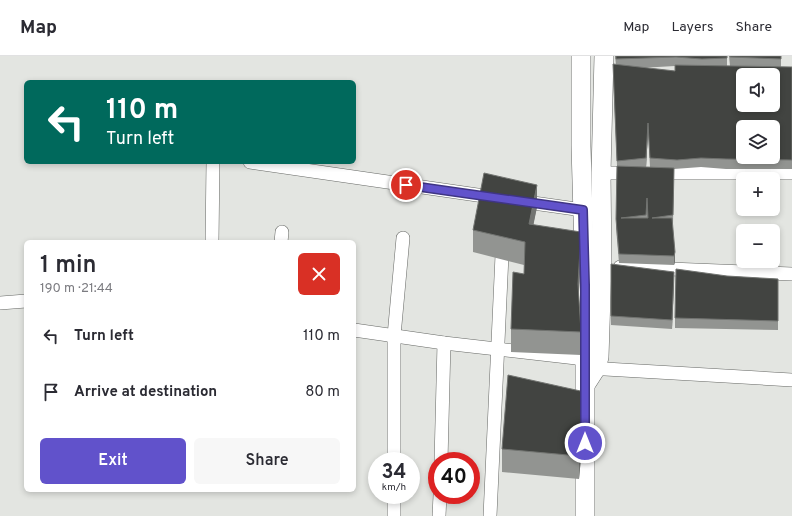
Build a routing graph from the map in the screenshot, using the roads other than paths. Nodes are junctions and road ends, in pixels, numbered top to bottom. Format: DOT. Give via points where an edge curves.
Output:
graph roads {
  1 [pos="581,56"];
  2 [pos="609,66"];
  3 [pos="214,164"];
  4 [pos="264,164"];
  5 [pos="601,173"];
  6 [pos="792,174"];
  7 [pos="583,210"];
  8 [pos="402,238"];
  9 [pos="212,240"];
  10 [pos="502,255"];
  11 [pos="602,266"];
  12 [pos="792,274"];
  13 [pos="24,301"];
  14 [pos="0,303"];
  15 [pos="356,330"];
  16 [pos="394,336"];
  17 [pos="444,343"];
  18 [pos="497,350"];
  19 [pos="588,370"];
  20 [pos="792,380"];
  21 [pos="394,452"];
  22 [pos="441,452"];
  23 [pos="394,504"];
  24 [pos="440,504"];
  25 [pos="394,516"];
  26 [pos="439,516"];
  27 [pos="490,516"];
  28 [pos="585,516"];
  1 -- 7 [label="street"];
  2 -- 5 [label="street"];
  3 -- 9 [label="street"];
  4 -- 7 [label="street"];
  5 -- 6 [label="street"];
  5 -- 11 [label="street"];
  7 -- 19 [label="street"];
  8 -- 16 [label="street"];
  10 -- 18 [label="street"];
  11 -- 12 [label="street"];
  11 -- 19 [label="street" via="599,357"];
  13 -- 14 [label="street"];
  15 -- 16 [label="street"];
  16 -- 17 [label="street"];
  16 -- 21 [label="street"];
  17 -- 18 [label="street"];
  17 -- 22 [label="street"];
  18 -- 19 [label="street"];
  18 -- 27 [label="street"];
  19 -- 20 [label="street"];
  19 -- 28 [label="street"];
  23 -- 25 [label="street"];
  24 -- 26 [label="street"];
}
